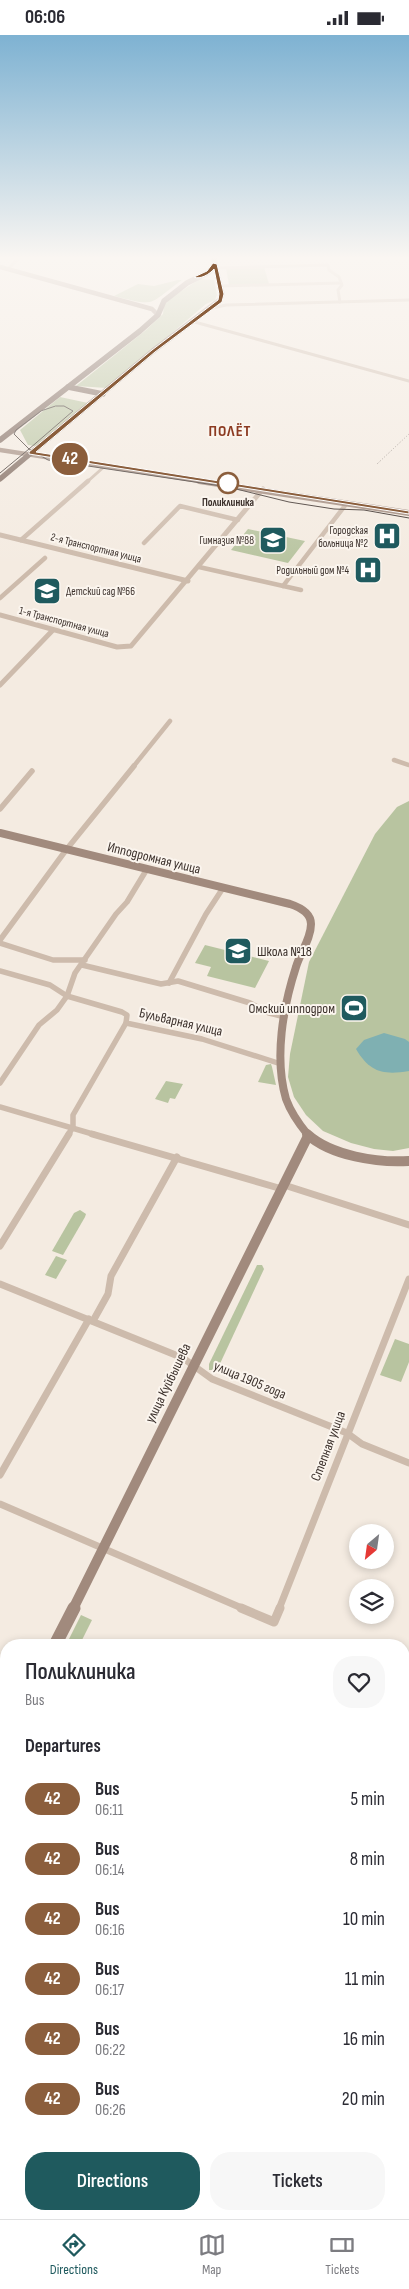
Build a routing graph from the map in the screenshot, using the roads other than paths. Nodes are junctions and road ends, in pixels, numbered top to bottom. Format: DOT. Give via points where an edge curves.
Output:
graph roads {
  1 [pos="99,362"];
  2 [pos="142,362"];
  3 [pos="340,362"];
  4 [pos="409,381"];
  5 [pos="68,387"];
  6 [pos="103,394"];
  7 [pos="0,440"];
  8 [pos="0,450"];
  9 [pos="32,453"];
  10 [pos="106,465"];
  11 [pos="0,479"];
  12 [pos="263,489"];
  13 [pos="347,503"];
  14 [pos="409,513"];
  15 [pos="238,520"];
  16 [pos="0,535"];
  17 [pos="21,540"];
  18 [pos="144,543"];
  19 [pos="45,558"];
  20 [pos="199,567"];
  21 [pos="188,581"];
  22 [pos="284,586"];
  23 [pos="301,590"];
  24 [pos="0,598"];
  25 [pos="0,615"];
  26 [pos="53,630"];
  27 [pos="0,685"];
  28 [pos="170,721"];
  29 [pos="394,761"];
  30 [pos="409,765"];
  31 [pos="32,771"];
  32 [pos="0,809"];
  33 [pos="0,833"];
  34 [pos="66,849"];
  35 [pos="147,869"];
  36 [pos="223,888"];
  37 [pos="0,941"];
  38 [pos="84,962"];
  39 [pos="0,971"];
  40 [pos="169,983"];
  41 [pos="67,996"];
  42 [pos="285,1017"];
  43 [pos="126,1023"];
  44 [pos="281,1064"];
  45 [pos="0,1083"];
  46 [pos="0,1107"];
  47 [pos="73,1127"];
  48 [pos="308,1135"];
  49 [pos="177,1157"];
  50 [pos="409,1161"];
  51 [pos="283,1187"];
  52 [pos="409,1225"];
  53 [pos="0,1246"];
  54 [pos="409,1279"];
  55 [pos="0,1284"];
  56 [pos="91,1320"];
  57 [pos="193,1366"];
  58 [pos="347,1433"];
  59 [pos="409,1463"];
  60 [pos="0,1475"];
  61 [pos="0,1504"];
  62 [pos="103,1548"];
  63 [pos="58,1639"];
  1 -- 5 [label="main road"];
  2 -- 6 [label="main road"];
  3 -- 4 [label="street"];
  5 -- 6 [label="main road"];
  5 -- 7 [label="main road"];
  6 -- 9 [label="main road"];
  8 -- 9 [label="main road"];
  9 -- 10 [label="main road"];
  9 -- 11 [label="main road"];
  10 -- 12 [label="main road"];
  10 -- 17 [label="street"];
  12 -- 13 [label="main road"];
  12 -- 15 [label="street"];
  13 -- 14 [label="main road"];
  13 -- 22 [label="street"];
  15 -- 18 [label="street" via="180,507"];
  15 -- 20 [label="street"];
  16 -- 17 [label="street, 2-я Транспортная улица"];
  17 -- 21 [label="street, 2-я Транспортная улица"];
  19 -- 24 [label="street"];
  20 -- 21 [label="street"];
  20 -- 22 [label="street"];
  21 -- 26 [label="street, 1-я Транспортная улица" via="135,645 123,648"];
  22 -- 23 [label="street"];
  25 -- 26 [label="street, 1-я Транспортная улица"];
  26 -- 27 [label="street"];
  28 -- 34 [label="street"];
  29 -- 30 [label="street"];
  31 -- 32 [label="street"];
  33 -- 34 [label="main road, Ипподромная улица"];
  34 -- 35 [label="main road, Ипподромная улица"];
  34 -- 37 [label="street"];
  35 -- 36 [label="main road, Ипподромная улица"];
  35 -- 38 [label="street"];
  36 -- 40 [label="street"];
  36 -- 42 [label="main road, Ипподромная улица" via="290,904 307,914 311,924 294,974"];
  37 -- 38 [label="street" via="56,959"];
  38 -- 40 [label="street" via="108,972"];
  38 -- 41 [label="street" via="72,979"];
  39 -- 41 [label="street, Бульварная улица" via="50,985"];
  40 -- 42 [label="street" via="178,981 226,995"];
  41 -- 43 [label="street, Бульварная улица" via="122,1012 127,1015"];
  41 -- 45 [label="street" via="57,1010 39,1025"];
  42 -- 44 [label="main road"];
  43 -- 44 [label="street, Бульварная улица" via="202,1039"];
  43 -- 47 [label="street" via="73,1115"];
  44 -- 48 [label="main road" via="286,1099"];
  46 -- 47 [label="street"];
  47 -- 49 [label="street"];
  47 -- 53 [label="street"];
  48 -- 50 [label="main road" via="345,1153 369,1160"];
  48 -- 51 [label="main road, улица Куйбышева"];
  49 -- 51 [label="street"];
  49 -- 56 [label="street" via="111,1276 108,1293"];
  51 -- 52 [label="street"];
  51 -- 57 [label="main road, улица Куйбышева"];
  54 -- 58 [label="street, Степная улица"];
  55 -- 56 [label="street, улица 1905 года"];
  56 -- 57 [label="street, улица 1905 года" via="183,1358"];
  56 -- 60 [label="street"];
  57 -- 58 [label="street, улица 1905 года" via="212,1379"];
  57 -- 62 [label="main road, улица Куйбышева"];
  58 -- 59 [label="street, улица 1905 года" via="362,1444"];
  58 -- 62 [label="street, Степная улица" via="274,1622"];
  61 -- 62 [label="street"];
  62 -- 63 [label="main road, улица Куйбышева"];
}
